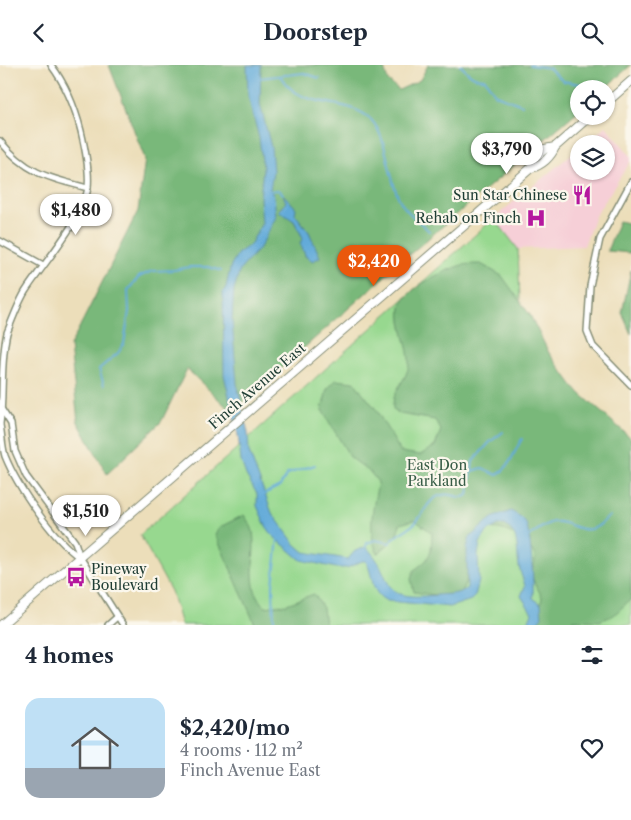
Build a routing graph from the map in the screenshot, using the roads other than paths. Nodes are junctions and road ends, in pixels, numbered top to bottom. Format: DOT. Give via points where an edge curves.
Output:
graph roads {
  1 [pos="51,65"];
  2 [pos="631,81"];
  3 [pos="615,95"];
  4 [pos="580,125"];
  5 [pos="0,141"];
  6 [pos="631,182"];
  7 [pos="88,188"];
  8 [pos="0,241"];
  9 [pos="43,265"];
  10 [pos="0,333"];
  11 [pos="6,335"];
  12 [pos="631,385"];
  13 [pos="1,409"];
  14 [pos="0,425"];
  15 [pos="80,557"];
  16 [pos="117,617"];
  17 [pos="1,625"];
  18 [pos="108,625"];
  19 [pos="123,625"];
  1 -- 7 [label="street" via="75,109 86,149"];
  2 -- 3 [label="main road"];
  4 -- 15 [label="main road, Finch Avenue East" via="555,147 545,149 532,160 531,168"];
  5 -- 7 [label="street" via="12,155 46,178"];
  6 -- 12 [label="street" via="600,239 590,286 587,331 593,346"];
  7 -- 9 [label="street" via="77,217"];
  8 -- 9 [label="street"];
  9 -- 11 [label="street" via="24,294"];
  10 -- 11 [label="street"];
  11 -- 13 [label="street" via="0,361"];
  13 -- 14 [label="street"];
  13 -- 15 [label="street" via="10,424 15,451 26,476 75,542"];
  14 -- 15 [label="street" via="4,453 16,481 67,549"];
  15 -- 16 [label="street"];
  15 -- 17 [label="main road, Finch Avenue East"];
  16 -- 18 [label="street"];
  16 -- 19 [label="street"];
}
